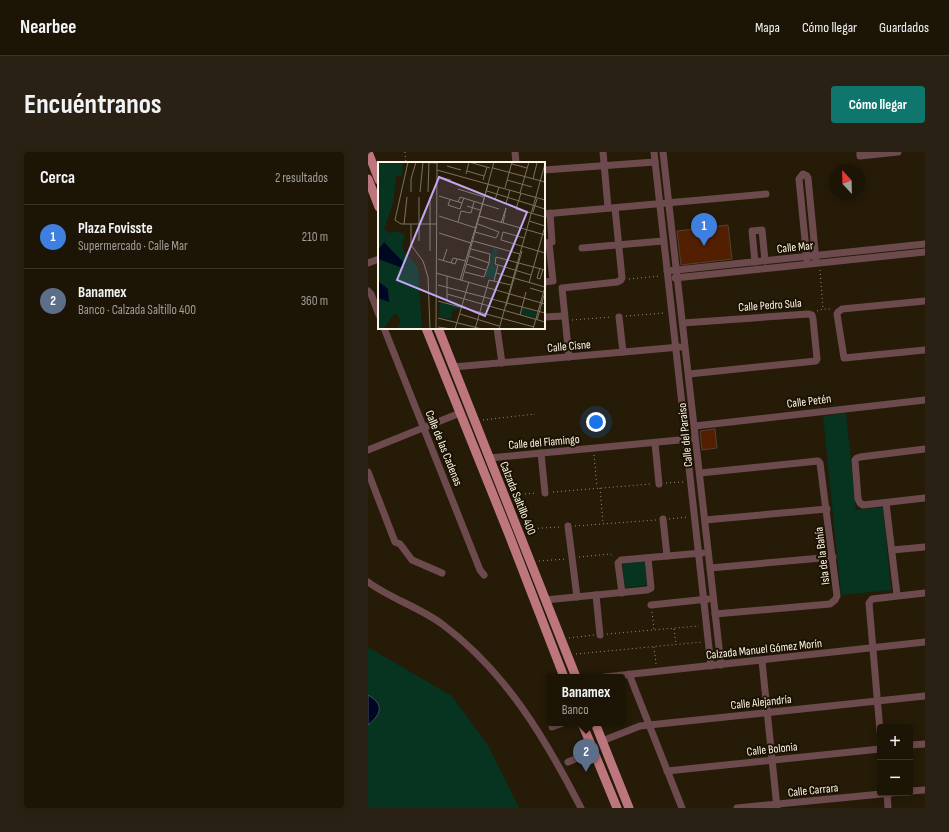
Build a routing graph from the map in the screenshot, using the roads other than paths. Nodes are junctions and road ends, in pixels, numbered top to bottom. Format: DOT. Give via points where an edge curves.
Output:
graph roads {
  1 [pos="368,152"];
  2 [pos="515,152"];
  3 [pos="603,152"];
  4 [pos="654,152"];
  5 [pos="664,152"];
  6 [pos="898,152"];
  7 [pos="860,154"];
  8 [pos="516,162"];
  9 [pos="655,162"];
  10 [pos="603,166"];
  11 [pos="545,170"];
  12 [pos="378,177"];
  13 [pos="368,179"];
  14 [pos="766,194"];
  15 [pos="669,203"];
  16 [pos="378,204"];
  17 [pos="659,204"];
  18 [pos="611,208"];
  19 [pos="547,214"];
  20 [pos="663,241"];
  21 [pos="548,243"];
  22 [pos="925,244"];
  23 [pos="618,245"];
  24 [pos="582,248"];
  25 [pos="925,252"];
  26 [pos="378,259"];
  27 [pos="765,261"];
  28 [pos="807,261"];
  29 [pos="817,261"];
  30 [pos="755,262"];
  31 [pos="368,263"];
  32 [pos="678,270"];
  33 [pos="667,271"];
  34 [pos="678,278"];
  35 [pos="668,279"];
  36 [pos="545,282"];
  37 [pos="368,290"];
  38 [pos="925,301"];
  39 [pos="378,313"];
  40 [pos="564,316"];
  41 [pos="545,317"];
  42 [pos="619,317"];
  43 [pos="683,323"];
  44 [pos="384,329"];
  45 [pos="426,329"];
  46 [pos="438,329"];
  47 [pos="498,329"];
  48 [pos="686,347"];
  49 [pos="676,348"];
  50 [pos="925,350"];
  51 [pos="623,352"];
  52 [pos="569,357"];
  53 [pos="502,363"];
  54 [pos="453,367"];
  55 [pos="689,374"];
  56 [pos="925,400"];
  57 [pos="460,413"];
  58 [pos="695,426"];
  59 [pos="424,428"];
  60 [pos="696,439"];
  61 [pos="686,440"];
  62 [pos="655,443"];
  63 [pos="925,449"];
  64 [pos="368,450"];
  65 [pos="541,453"];
  66 [pos="489,458"];
  67 [pos="368,472"];
  68 [pos="700,473"];
  69 [pos="659,484"];
  70 [pos="545,493"];
  71 [pos="925,498"];
  72 [pos="886,503"];
  73 [pos="827,509"];
  74 [pos="663,519"];
  75 [pos="705,520"];
  76 [pos="568,526"];
  77 [pos="925,547"];
  78 [pos="892,550"];
  79 [pos="709,552"];
  80 [pos="699,553"];
  81 [pos="667,556"];
  82 [pos="833,557"];
  83 [pos="648,558"];
  84 [pos="710,568"];
  85 [pos="442,573"];
  86 [pos="484,575"];
  87 [pos="368,582"];
  88 [pos="622,593"];
  89 [pos="925,593"];
  90 [pos="596,595"];
  91 [pos="897,596"];
  92 [pos="577,597"];
  93 [pos="714,598"];
  94 [pos="704,599"];
  95 [pos="545,600"];
  96 [pos="651,605"];
  97 [pos="716,614"];
  98 [pos="600,635"];
  99 [pos="925,642"];
  100 [pos="872,648"];
  101 [pos="762,660"];
  102 [pos="721,665"];
  103 [pos="711,666"];
  104 [pos="563,674"];
  105 [pos="575,674"];
  106 [pos="625,674"];
  107 [pos="629,674"];
  108 [pos="925,696"];
  109 [pos="877,701"];
  110 [pos="767,713"];
  111 [pos="879,724"];
  112 [pos="649,725"];
  113 [pos="583,726"];
  114 [pos="596,726"];
  115 [pos="602,741"];
  116 [pos="925,744"];
  117 [pos="913,745"];
  118 [pos="877,748"];
  119 [pos="594,751"];
  120 [pos="772,760"];
  121 [pos="568,762"];
  122 [pos="667,770"];
  123 [pos="925,790"];
  124 [pos="913,791"];
  125 [pos="877,794"];
  126 [pos="887,796"];
  127 [pos="777,806"];
  128 [pos="581,808"];
  129 [pos="617,808"];
  130 [pos="629,808"];
  131 [pos="682,808"];
  132 [pos="737,808"];
  133 [pos="888,808"];
  1 -- 12 [label="main road"];
  2 -- 8 [label="street"];
  3 -- 10 [label="street"];
  4 -- 9 [label="street, Calle del Paraíso"];
  5 -- 15 [label="street, Calle del Paraíso"];
  6 -- 7 [label="street"];
  9 -- 10 [label="street"];
  9 -- 17 [label="street, Calle del Paraíso"];
  10 -- 11 [label="street"];
  10 -- 18 [label="street"];
  13 -- 16 [label="main road"];
  14 -- 15 [label="street"];
  15 -- 17 [label="street"];
  15 -- 32 [label="street, Calle del Paraíso"];
  17 -- 18 [label="street"];
  17 -- 20 [label="street, Calle del Paraíso"];
  18 -- 19 [label="street"];
  18 -- 23 [label="street"];
  19 -- 21 [label="street"];
  20 -- 23 [label="street"];
  20 -- 33 [label="street, Calle del Paraíso"];
  21 -- 36 [label="street" via="553,281"];
  22 -- 29 [label="street, Calle Mar"];
  23 -- 24 [label="street"];
  23 -- 40 [label="street" via="621,280 562,288"];
  25 -- 29 [label="street, Calle Mar"];
  26 -- 31 [label="street"];
  27 -- 28 [label="street, Calle Mar"];
  27 -- 30 [label="street, Calle Mar"];
  27 -- 30 [label="street" via="762,230 752,231"];
  28 -- 29 [label="street, Calle Mar"];
  28 -- 29 [label="street" via="799,178 803,174 808,178"];
  28 -- 34 [label="street, Calle Mar"];
  30 -- 32 [label="street, Calle Mar"];
  32 -- 33 [label="street, Calle Mar"];
  32 -- 34 [label="street, Calle del Paraíso"];
  33 -- 35 [label="street, Calle del Paraíso"];
  34 -- 35 [label="street, Calle Mar"];
  34 -- 43 [label="street, Calle del Paraíso"];
  35 -- 49 [label="street, Calle del Paraíso"];
  37 -- 39 [label="street"];
  38 -- 50 [label="street" via="842,309 838,312 844,358"];
  40 -- 41 [label="street"];
  40 -- 52 [label="street"];
  42 -- 51 [label="street"];
  43 -- 48 [label="street, Calle del Paraíso"];
  43 -- 55 [label="street, Calle Pedro Sula" via="812,315 816,361"];
  44 -- 59 [label="street, Calle de las Cadenas"];
  45 -- 57 [label="main road, Calzada Saltillo 400"];
  46 -- 54 [label="main road, Calzada Saltillo 400"];
  47 -- 53 [label="street"];
  48 -- 49 [label="street, Calle Cisne"];
  48 -- 55 [label="street, Calle del Paraíso"];
  49 -- 51 [label="street, Calle Cisne"];
  49 -- 61 [label="street, Calle del Paraíso"];
  51 -- 52 [label="street, Calle Cisne"];
  52 -- 53 [label="street, Calle Cisne"];
  53 -- 54 [label="street, Calle Cisne"];
  54 -- 66 [label="main road, Calzada Saltillo 400"];
  55 -- 58 [label="street, Calle del Paraíso"];
  56 -- 58 [label="street, Calle Petén"];
  57 -- 59 [label="street"];
  57 -- 104 [label="main road, Calzada Saltillo 400"];
  58 -- 60 [label="street, Calle del Paraíso"];
  59 -- 64 [label="street"];
  59 -- 86 [label="street, Calle de las Cadenas"];
  60 -- 61 [label="street, Calle del Flamingo"];
  60 -- 68 [label="street, Calle del Paraíso"];
  61 -- 62 [label="street, Calle del Flamingo"];
  61 -- 80 [label="street, Calle del Paraíso"];
  62 -- 65 [label="street, Calle del Flamingo"];
  62 -- 69 [label="street"];
  63 -- 72 [label="street" via="855,460 860,503"];
  65 -- 66 [label="street, Calle del Flamingo"];
  65 -- 70 [label="street"];
  66 -- 95 [label="main road, Calzada Saltillo 400"];
  67 -- 85 [label="street" via="397,542 412,560"];
  68 -- 73 [label="street, Isla de la Bahía" via="818,461"];
  68 -- 75 [label="street, Calle del Paraíso"];
  71 -- 72 [label="street"];
  72 -- 78 [label="street"];
  73 -- 75 [label="street"];
  73 -- 82 [label="street, Isla de la Bahía"];
  74 -- 81 [label="street"];
  75 -- 79 [label="street, Calle del Paraíso"];
  76 -- 92 [label="street"];
  77 -- 78 [label="street"];
  78 -- 91 [label="street"];
  79 -- 80 [label="street"];
  79 -- 84 [label="street, Calle del Paraíso"];
  80 -- 81 [label="street"];
  80 -- 94 [label="street, Calle del Paraíso"];
  81 -- 83 [label="street"];
  82 -- 84 [label="street"];
  82 -- 97 [label="street, Isla de la Bahía" via="838,596 830,604"];
  83 -- 88 [label="street" via="651,588"];
  83 -- 88 [label="street" via="618,563"];
  84 -- 93 [label="street, Calle del Paraíso"];
  87 -- 128 [label="street" via="442,624 494,672 532,722"];
  88 -- 90 [label="street"];
  89 -- 91 [label="street"];
  90 -- 92 [label="street"];
  90 -- 98 [label="street"];
  91 -- 100 [label="street" via="872,599 869,603"];
  92 -- 95 [label="street"];
  93 -- 94 [label="street"];
  93 -- 97 [label="street, Calle del Paraíso"];
  94 -- 96 [label="street"];
  94 -- 103 [label="street, Calle del Paraíso"];
  95 -- 105 [label="main road, Calzada Saltillo 400"];
  97 -- 102 [label="street, Calle del Paraíso"];
  99 -- 100 [label="street, Calzada Manuel Gómez Morín"];
  100 -- 101 [label="street, Calzada Manuel Gómez Morín"];
  100 -- 109 [label="street"];
  101 -- 102 [label="street, Calzada Manuel Gómez Morín"];
  101 -- 110 [label="street"];
  102 -- 103 [label="street, Calzada Manuel Gómez Morín"];
  103 -- 107 [label="street, Calzada Manuel Gómez Morín"];
  106 -- 107 [label="street, Calzada Manuel Gómez Morín"];
  107 -- 112 [label="street"];
  108 -- 109 [label="street, Calle Alejandría"];
  109 -- 110 [label="street, Calle Alejandría"];
  109 -- 111 [label="street"];
  110 -- 112 [label="street, Calle Alejandría"];
  110 -- 120 [label="street"];
  112 -- 115 [label="street, Calle Alejandría"];
  112 -- 122 [label="street"];
  113 -- 119 [label="main road"];
  114 -- 115 [label="main road"];
  115 -- 130 [label="main road"];
  116 -- 117 [label="street"];
  118 -- 120 [label="street, Calle Bolonia"];
  119 -- 121 [label="street"];
  119 -- 129 [label="main road"];
  120 -- 122 [label="street, Calle Bolonia"];
  120 -- 127 [label="street"];
  122 -- 131 [label="street"];
  123 -- 124 [label="street"];
  125 -- 127 [label="street, Calle Carrara"];
  126 -- 133 [label="street"];
  127 -- 132 [label="street, Calle Carrara"];
}
